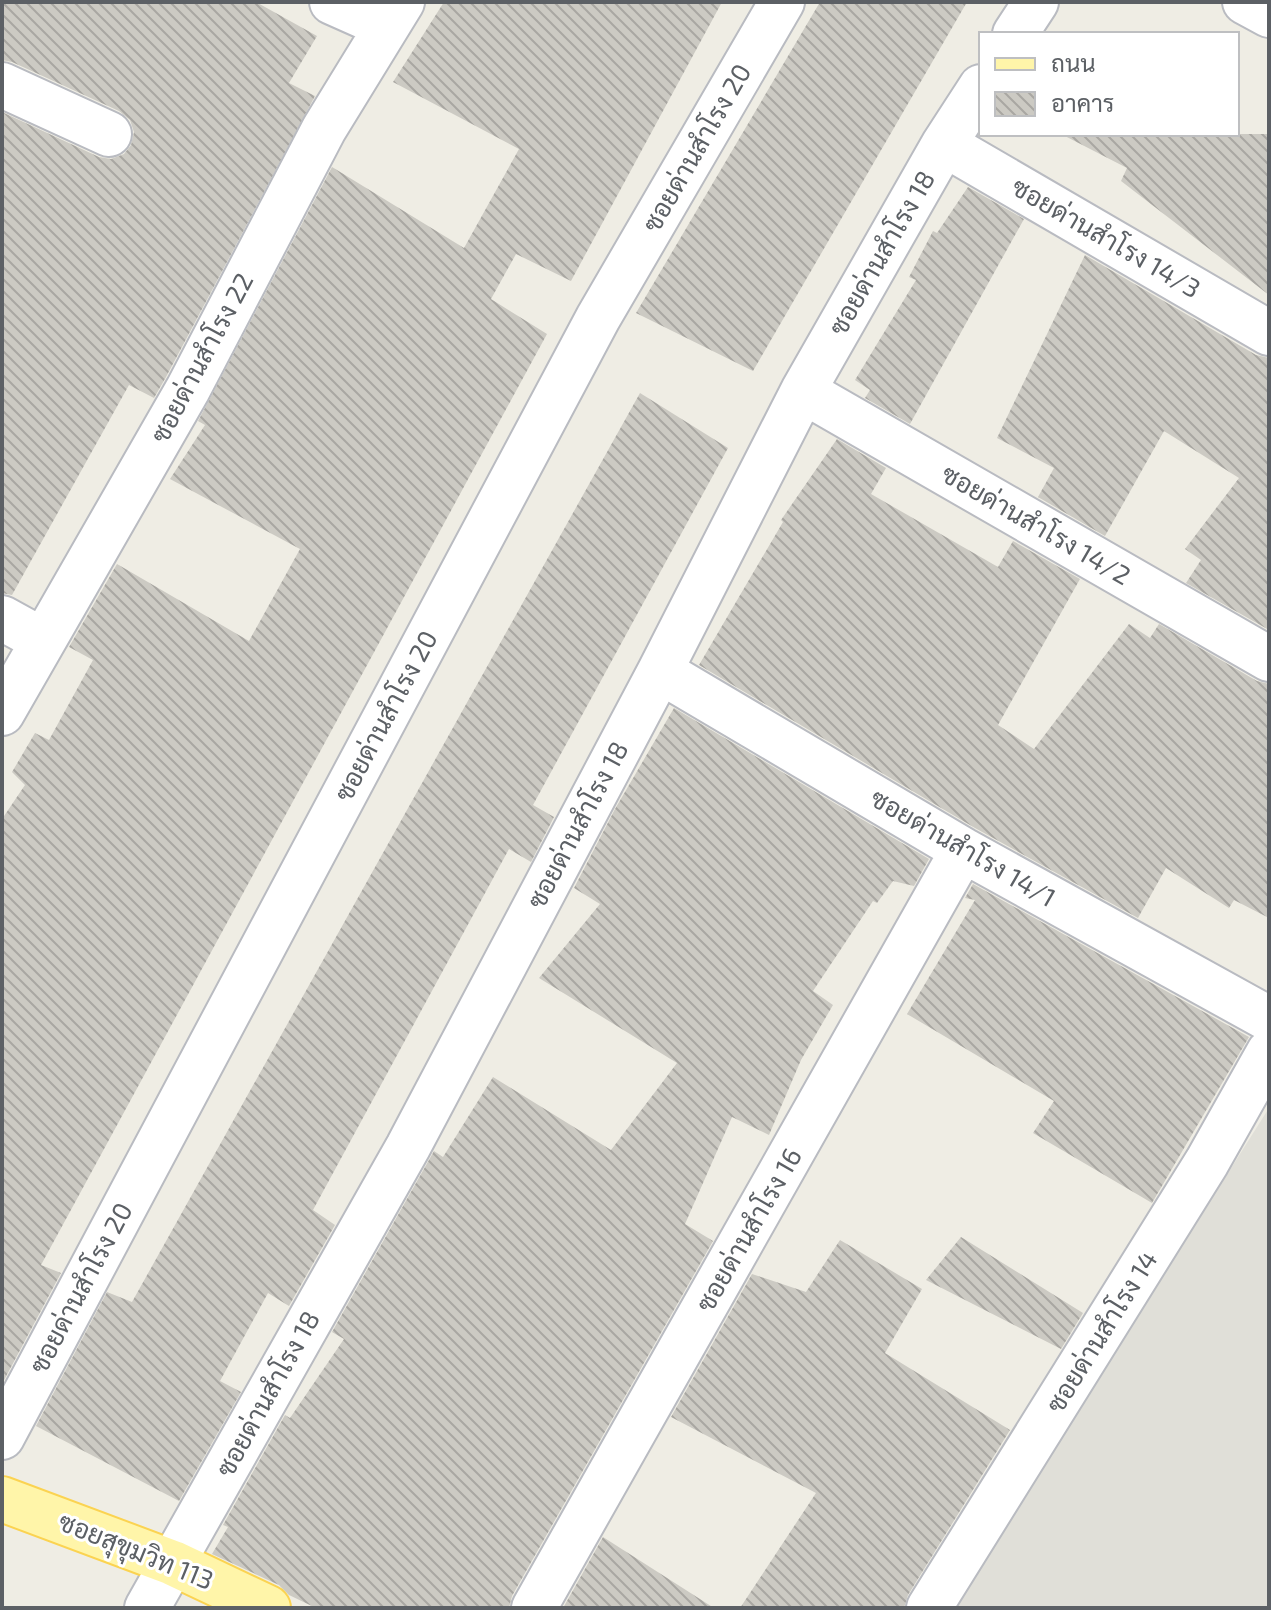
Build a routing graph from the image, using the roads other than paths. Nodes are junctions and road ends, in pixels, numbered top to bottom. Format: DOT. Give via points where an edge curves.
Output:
graph roads {
  1 [pos="332,2"];
  2 [pos="782,2"];
  3 [pos="1036,2"];
  4 [pos="1245,2"];
  5 [pos="394,14"];
  6 [pos="1269,15"];
  7 [pos="1016,32"];
  8 [pos="2,85"];
  9 [pos="979,90"];
  10 [pos="109,134"];
  11 [pos="944,144"];
  12 [pos="1269,333"];
  13 [pos="803,391"];
  14 [pos="2,618"];
  15 [pos="42,640"];
  16 [pos="1269,659"];
  17 [pos="660,671"];
  18 [pos="2,713"];
  19 [pos="963,850"];
  20 [pos="1269,1019"];
  21 [pos="1269,1052"];
  22 [pos="2,1437"];
  23 [pos="2,1499"];
  24 [pos="173,1563"];
  25 [pos="147,1608"];
  26 [pos="268,1608"];
  27 [pos="534,1608"];
  28 [pos="929,1608"];
  1 -- 5 [label="street"];
  2 -- 22 [label="street, ซอยด่านสำโรง 20" via="598,318"];
  3 -- 7 [label="street"];
  4 -- 6 [label="street"];
  5 -- 15 [label="street, ซอยด่านสำโรง 22" via="324,129 188,389"];
  8 -- 10 [label="street"];
  9 -- 11 [label="street, ซอยด่านสำโรง 18"];
  11 -- 12 [label="street, ซอยด่านสำโรง 14/3"];
  11 -- 13 [label="street, ซอยด่านสำโรง 18"];
  13 -- 16 [label="street, ซอยด่านสำโรง 14/2"];
  13 -- 17 [label="street, ซอยด่านสำโรง 18"];
  14 -- 15 [label="street"];
  15 -- 18 [label="street, ซอยด่านสำโรง 22"];
  17 -- 19 [label="street, ซอยด่านสำโรง 14/1"];
  17 -- 24 [label="street, ซอยด่านสำโรง 18" via="408,1147"];
  19 -- 20 [label="street, ซอยด่านสำโรง 14/1"];
  19 -- 27 [label="street, ซอยด่านสำโรง 16"];
  21 -- 28 [label="street, ซอยด่านสำโรง 14" via="1207,1162"];
  23 -- 24 [label="main road, ซอยสุขุมวิท 113"];
  24 -- 25 [label="street, ซอยด่านสำโรง 18"];
  24 -- 26 [label="main road, ซอยสุขุมวิท 113"];
}
